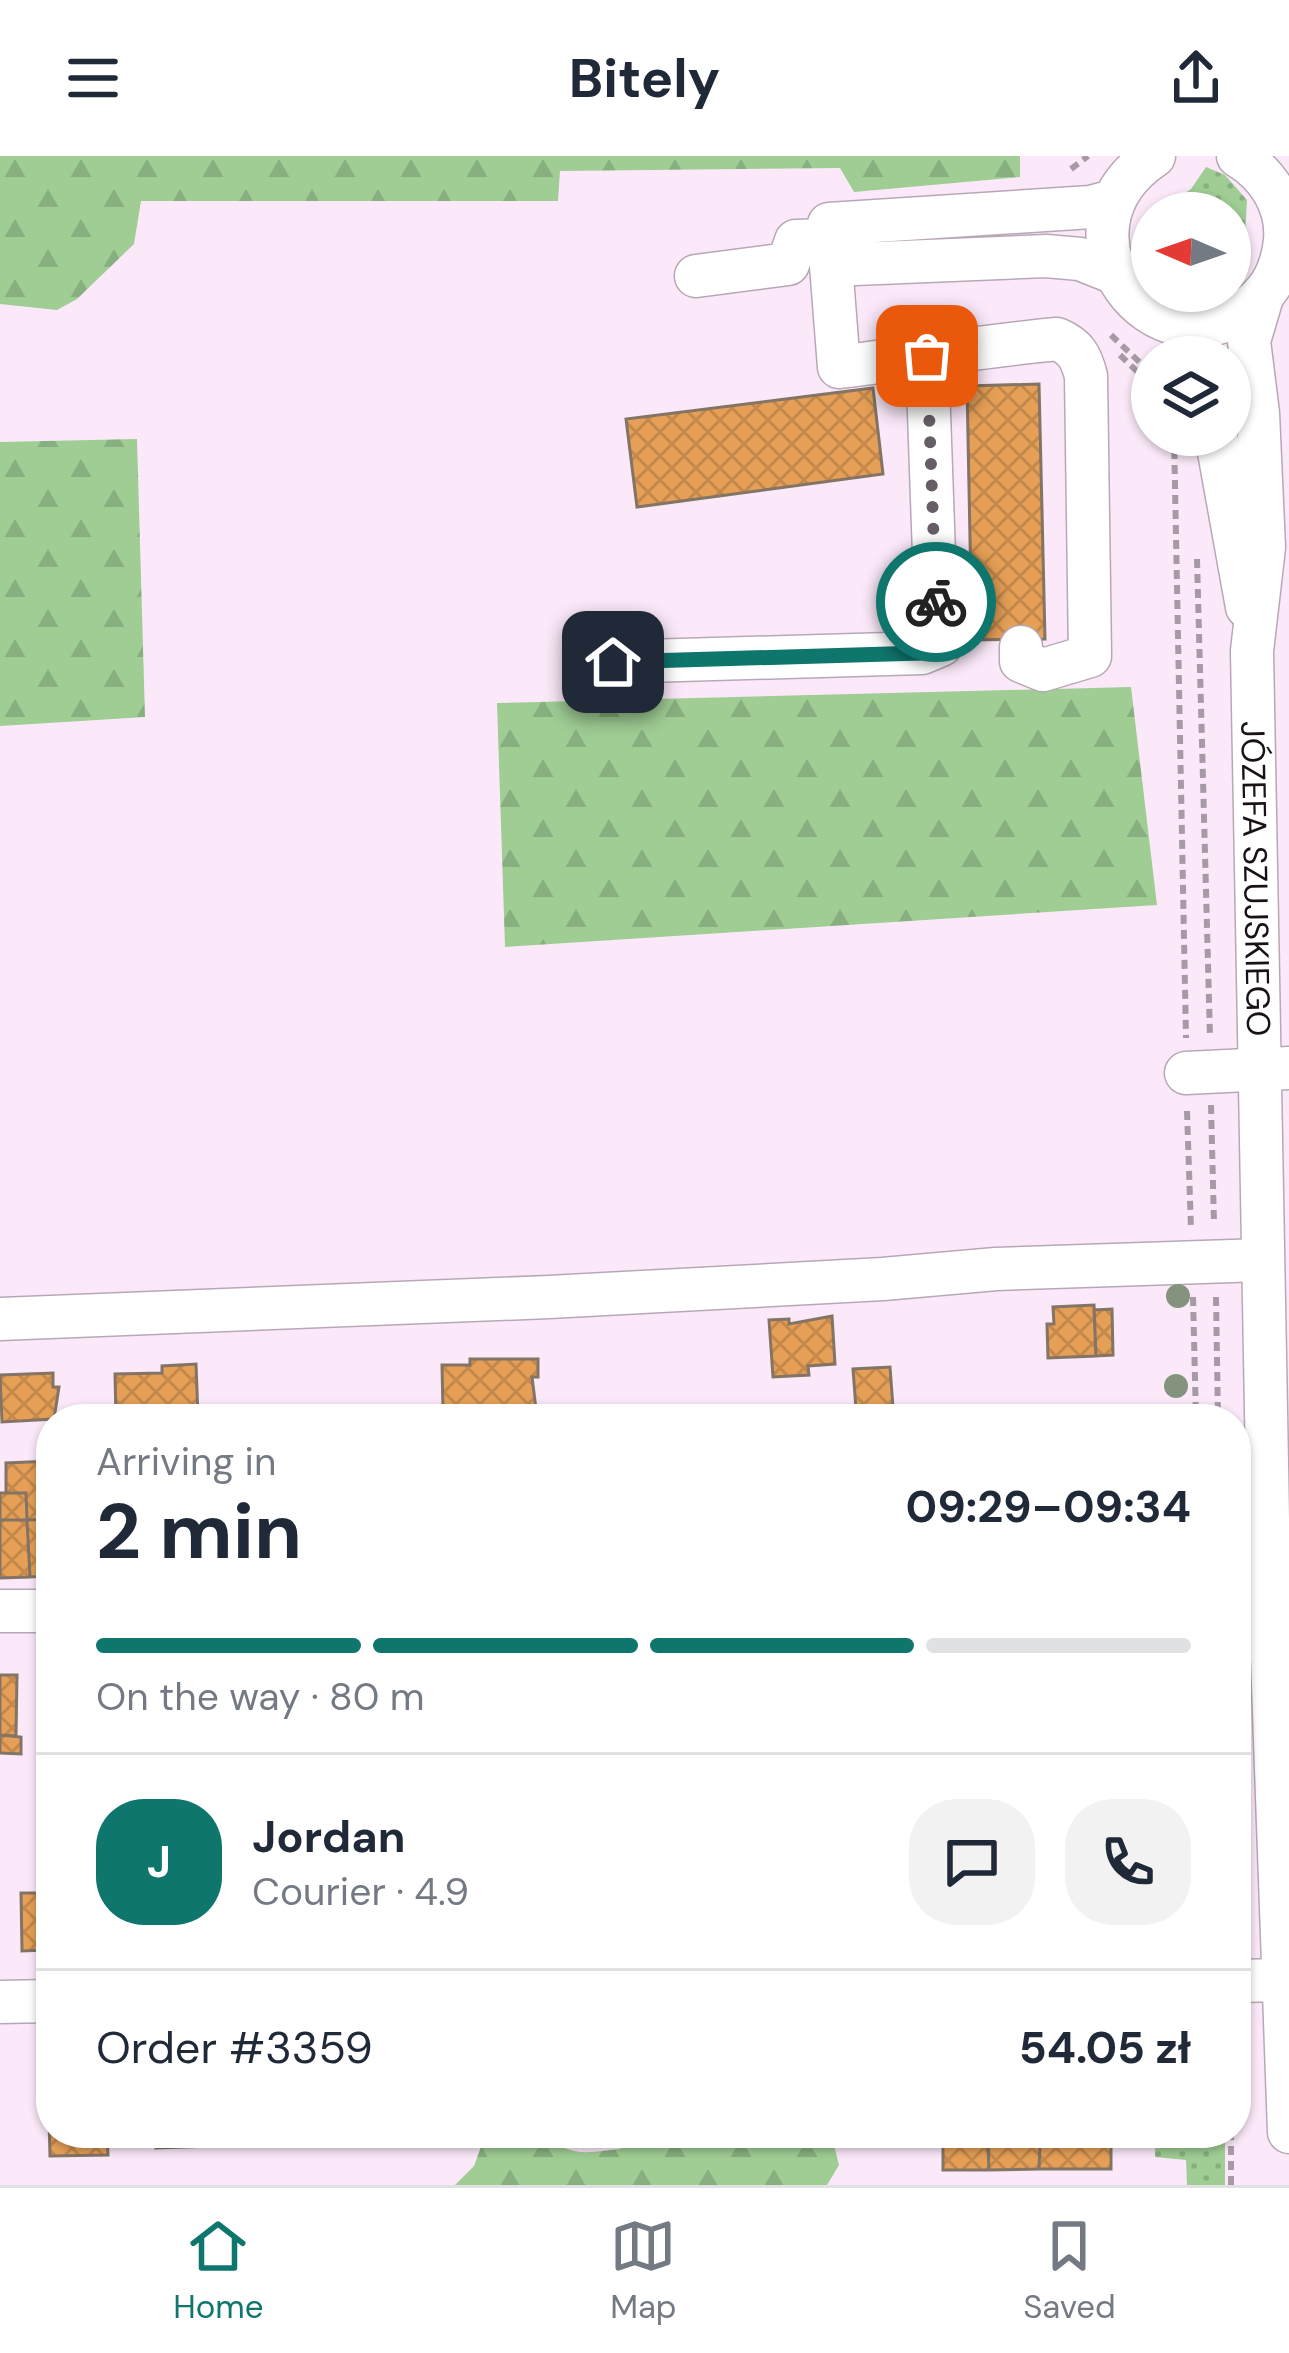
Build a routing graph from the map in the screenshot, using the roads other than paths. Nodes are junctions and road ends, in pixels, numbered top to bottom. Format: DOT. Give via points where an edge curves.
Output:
graph roads {
  1 [pos="1154,156"];
  2 [pos="1262,171"];
  3 [pos="1113,201"];
  4 [pos="830,253"];
  5 [pos="1114,272"];
  6 [pos="696,276"];
  7 [pos="1275,279"];
  8 [pos="1166,320"];
  9 [pos="1177,336"];
  10 [pos="927,356"];
  11 [pos="1220,456"];
  12 [pos="1252,631"];
  13 [pos="1021,647"];
  14 [pos="613,662"];
  15 [pos="1274,1069"];
  16 [pos="1198,1072"];
  17 [pos="1262,1260"];
  18 [pos="0,1318"];
  19 [pos="1265,1573"];
  20 [pos="36,1610"];
  21 [pos="0,1611"];
  22 [pos="1282,1980"];
  23 [pos="1251,1981"];
  24 [pos="36,2001"];
  25 [pos="0,2002"];
  26 [pos="1289,2132"];
  1 -- 3 [label="street"];
  2 -- 7 [label="street, JÓZEFA SZUJSKIEGO" via="1286,230"];
  3 -- 4 [label="street" via="829,224"];
  3 -- 5 [label="street" via="1107,243"];
  4 -- 5 [label="street" via="1046,256"];
  4 -- 6 [label="street" via="796,241 788,264"];
  4 -- 10 [label="street" via="838,367"];
  5 -- 8 [label="street" via="1133,299"];
  7 -- 8 [label="street" via="1240,315 1219,323"];
  7 -- 12 [label="street, JÓZEFA SZUJSKIEGO" via="1250,341 1264,547"];
  8 -- 9 [label="street"];
  10 -- 13 [label="street" via="1058,339 1082,360 1090,656 1042,670 1021,661"];
  10 -- 14 [label="street" via="941,645 922,653"];
  11 -- 12 [label="street, JÓZEFA SZUJSKIEGO"];
  12 -- 15 [label="street, JÓZEFA SZUJSKIEGO"];
  15 -- 16 [label="street"];
  15 -- 17 [label="street, JÓZEFA SZUJSKIEGO"];
  17 -- 18 [label="street"];
  17 -- 19 [label="street, JÓZEFA SZUJSKIEGO"];
  19 -- 22 [label="street, JÓZEFA SZUJSKIEGO"];
  20 -- 21 [label="street"];
  22 -- 23 [label="street"];
  22 -- 26 [label="street, JÓZEFA SZUJSKIEGO"];
  24 -- 25 [label="street"];
}
